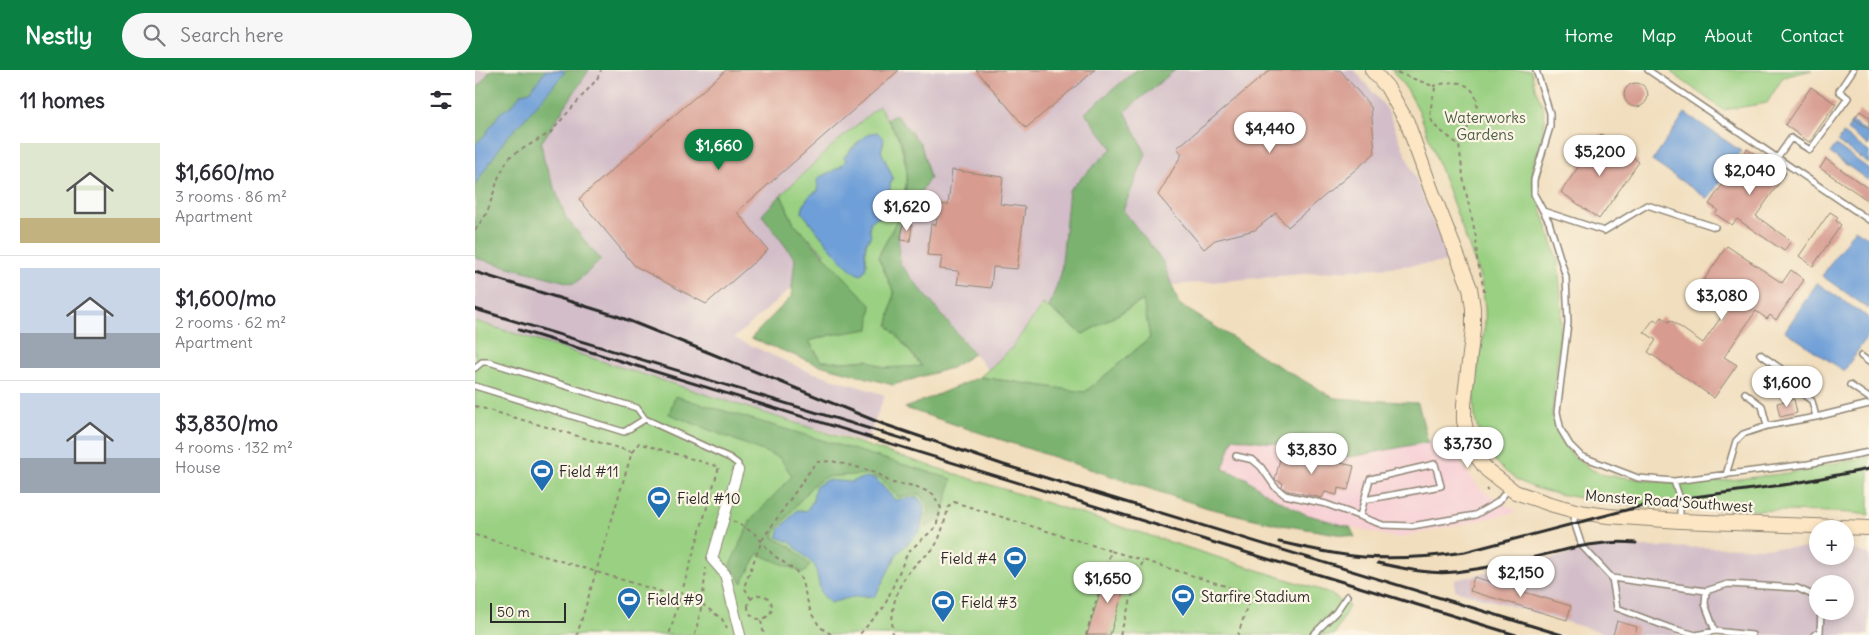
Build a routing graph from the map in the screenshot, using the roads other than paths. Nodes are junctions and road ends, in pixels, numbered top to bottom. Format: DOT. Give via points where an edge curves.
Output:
graph roads {
  1 [pos="1372,70"];
  2 [pos="1536,70"];
  3 [pos="1649,70"];
  4 [pos="1853,70"];
  5 [pos="1777,158"];
  6 [pos="1543,211"];
  7 [pos="1869,220"];
  8 [pos="1715,227"];
  9 [pos="1761,354"];
  10 [pos="1861,356"];
  11 [pos="1869,362"];
  12 [pos="475,368"];
  13 [pos="1850,385"];
  14 [pos="475,386"];
  15 [pos="1745,393"];
  16 [pos="1869,398"];
  17 [pos="1869,404"];
  18 [pos="1816,417"];
  19 [pos="645,419"];
  20 [pos="1767,426"];
  21 [pos="1869,452"];
  22 [pos="1236,456"];
  23 [pos="739,470"];
  24 [pos="1726,475"];
  25 [pos="1674,481"];
  26 [pos="1509,488"];
  27 [pos="1364,500"];
  28 [pos="1575,511"];
  29 [pos="1360,516"];
  30 [pos="1680,521"];
  31 [pos="1869,528"];
  32 [pos="1612,578"];
  33 [pos="1706,591"];
  34 [pos="1809,593"];
  35 [pos="1347,596"];
  36 [pos="1821,620"];
  37 [pos="1715,631"];
  38 [pos="740,635"];
  39 [pos="1313,635"];
  40 [pos="1751,635"];
  41 [pos="1814,635"];
  1 -- 26 [label="street, Monster Road Southwest" via="1387,87 1407,122 1470,288 1473,329 1463,404 1464,421 1474,453 1487,470"];
  2 -- 6 [label="lane" via="1550,113 1549,133 1535,180 1535,194"];
  3 -- 5 [label="lane"];
  4 -- 5 [label="lane" via="1839,91 1849,98 1811,150 1791,138"];
  5 -- 7 [label="lane"];
  6 -- 8 [label="lane" via="1604,231 1647,205"];
  6 -- 25 [label="lane" via="1566,277 1568,323 1557,412 1561,430 1581,456 1638,478"];
  9 -- 18 [label="lane" via="1800,382 1800,392 1813,401"];
  10 -- 11 [label="lane"];
  12 -- 19 [label="lane" via="482,362 489,362 637,408"];
  13 -- 16 [label="lane"];
  14 -- 19 [label="lane" via="624,432"];
  15 -- 20 [label="lane" via="1762,406"];
  17 -- 18 [label="lane"];
  18 -- 20 [label="lane"];
  19 -- 23 [label="lane" via="731,458"];
  20 -- 24 [label="lane" via="1743,434 1736,441"];
  21 -- 24 [label="lane"];
  22 -- 29 [label="lane" via="1253,460 1285,495"];
  23 -- 38 [label="street" via="712,559 725,574"];
  24 -- 25 [label="lane"];
  25 -- 30 [label="lane" via="1680,499"];
  26 -- 28 [label="street, Monster Road Southwest"];
  26 -- 29 [label="lane" via="1498,502 1475,515 1451,520 1412,526 1383,524"];
  27 -- 27 [label="lane" via="1370,479 1435,464 1441,486"];
  27 -- 29 [label="lane"];
  28 -- 30 [label="street, Monster Road Southwest"];
  28 -- 32 [label="lane" via="1574,522 1582,546"];
  30 -- 31 [label="street, Monster Road Southwest"];
  32 -- 33 [label="lane"];
  32 -- 37 [label="lane" via="1617,608 1696,635"];
  33 -- 34 [label="lane" via="1728,584 1797,588"];
  33 -- 37 [label="lane" via="1705,604"];
  35 -- 39 [label="lane"];
  36 -- 41 [label="lane" via="1820,632"];
  37 -- 40 [label="lane"];
}
